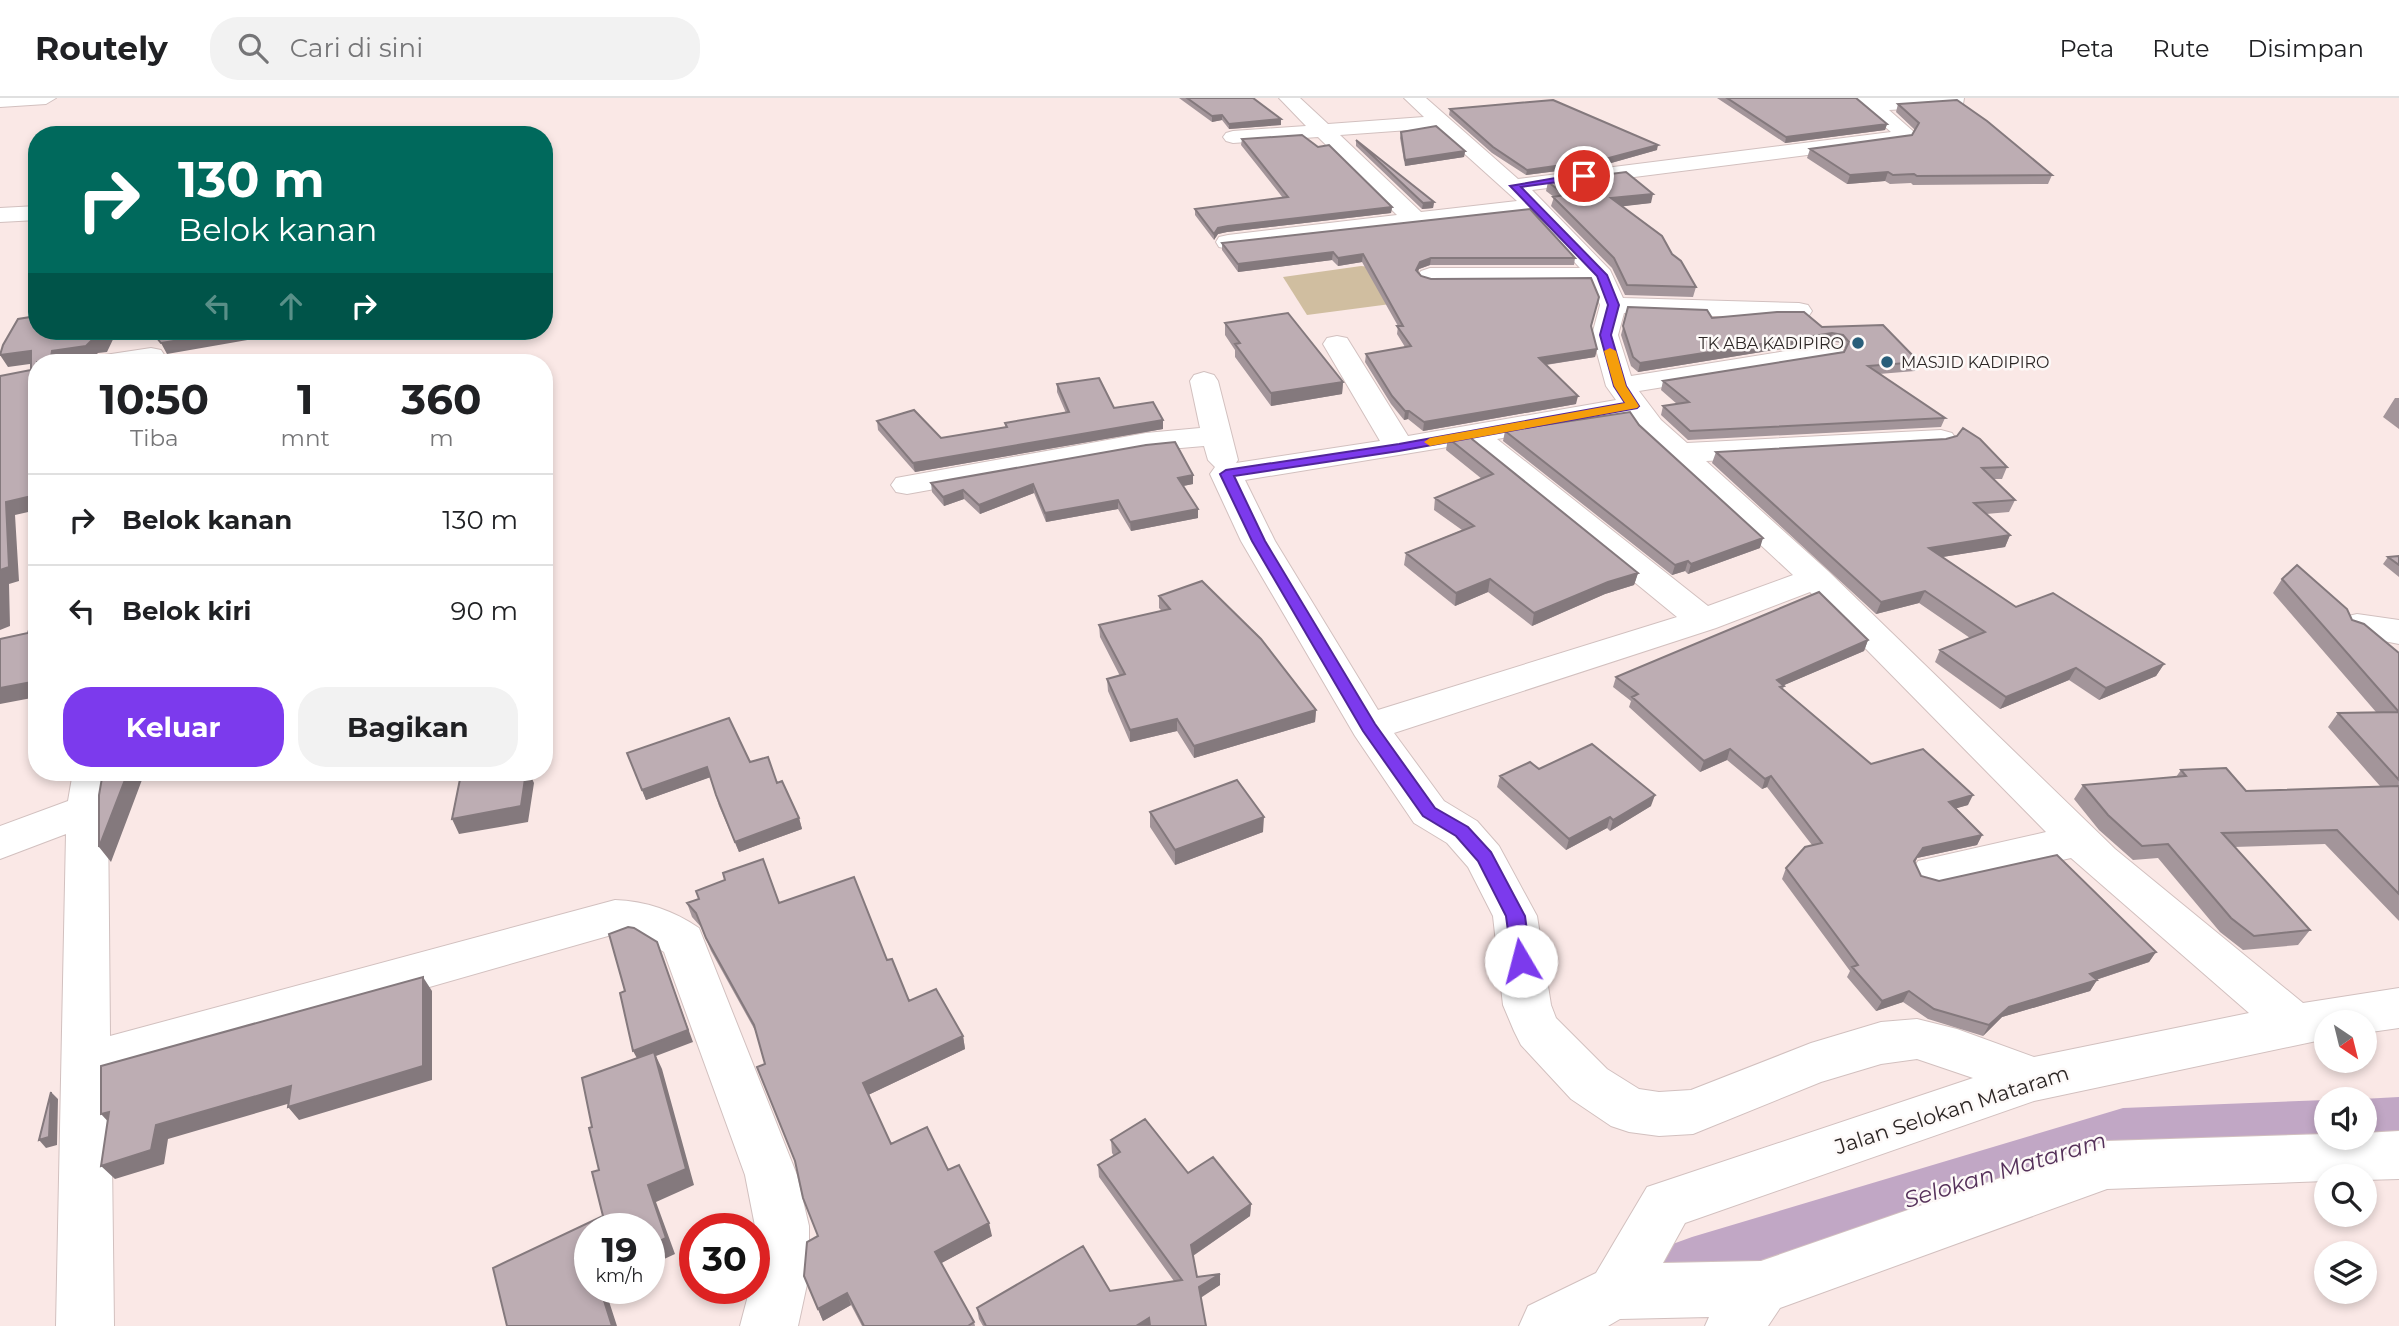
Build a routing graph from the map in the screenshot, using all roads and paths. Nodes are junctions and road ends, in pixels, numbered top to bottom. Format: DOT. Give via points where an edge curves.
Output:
graph roads {
  1 [pos="46,98"];
  2 [pos="1289,98"];
  3 [pos="1414,98"];
  4 [pos="1956,100"];
  5 [pos="0,101"];
  6 [pos="1869,102"];
  7 [pos="1441,122"];
  8 [pos="1324,131"];
  9 [pos="1233,137"];
  10 [pos="1514,186"];
  11 [pos="1536,206"];
  12 [pos="28,213"];
  13 [pos="0,215"];
  14 [pos="1415,220"];
  15 [pos="1228,242"];
  16 [pos="1601,275"];
  17 [pos="1430,276"];
  18 [pos="1614,305"];
  19 [pos="1799,311"];
  20 [pos="1337,344"];
  21 [pos="1830,352"];
  22 [pos="1204,381"];
  23 [pos="1627,396"];
  24 [pos="1472,434"];
  25 [pos="1217,436"];
  26 [pos="1941,439"];
  27 [pos="1399,447"];
  28 [pos="1679,453"];
  29 [pos="1226,474"];
  30 [pos="907,485"];
  31 [pos="1816,578"];
  32 [pos="1703,620"];
  33 [pos="2357,625"];
  34 [pos="2399,633"];
  35 [pos="1369,727"];
  36 [pos="90,791"];
  37 [pos="2080,840"];
  38 [pos="0,843"];
  39 [pos="1933,873"];
  40 [pos="2399,1008"];
  41 [pos="2295,1024"];
  42 [pos="84,1064"];
  43 [pos="2034,1079"];
  44 [pos="2399,1155"];
  45 [pos="1609,1296"];
  46 [pos="1748,1307"];
  47 [pos="85,1326"];
  48 [pos="769,1326"];
  49 [pos="1548,1326"];
  1 -- 5 [label="street"];
  2 -- 8 [label="street"];
  3 -- 7 [label="street"];
  4 -- 6 [label="street"];
  6 -- 10 [label="street" via="1904,132 1901,137"];
  7 -- 8 [label="street"];
  7 -- 10 [label="street"];
  8 -- 9 [label="street"];
  8 -- 14 [label="street"];
  10 -- 11 [label="street"];
  11 -- 14 [label="street"];
  11 -- 16 [label="street"];
  12 -- 13 [label="street"];
  14 -- 15 [label="street"];
  16 -- 17 [label="street"];
  16 -- 18 [label="street"];
  18 -- 19 [label="street"];
  18 -- 23 [label="street" via="1605,335"];
  20 -- 27 [label="street"];
  21 -- 23 [label="street"];
  22 -- 25 [label="street"];
  23 -- 24 [label="street"];
  23 -- 28 [label="street"];
  24 -- 27 [label="street"];
  24 -- 32 [label="street"];
  25 -- 29 [label="street"];
  25 -- 30 [label="street" via="1146,442"];
  26 -- 28 [label="street"];
  27 -- 29 [label="street"];
  28 -- 31 [label="street"];
  29 -- 35 [label="street" via="1258,541"];
  31 -- 32 [label="street"];
  31 -- 37 [label="street"];
  32 -- 35 [label="street"];
  33 -- 34 [label="street"];
  35 -- 43 [label="street" via="1429,812 1462,832 1484,857 1516,916 1527,1005 1538,1031 1589,1084 1629,1110 1693,1112 1811,1064 1881,1043 1917,1039"];
  36 -- 38 [label="street"];
  36 -- 42 [label="street"];
  37 -- 39 [label="street"];
  37 -- 41 [label="street"];
  40 -- 41 [label="street, Jalan Selokan Mataram"];
  41 -- 43 [label="street, Jalan Selokan Mataram"];
  42 -- 47 [label="street"];
  42 -- 48 [label="street" via="615,917 641,918 663,926 683,941 771,1175 782,1226 781,1275"];
  43 -- 45 [label="street, Jalan Selokan Mataram" via="1666,1205"];
  44 -- 46 [label="street" via="2107,1165"];
  45 -- 46 [label="street"];
  45 -- 49 [label="street"];
}
